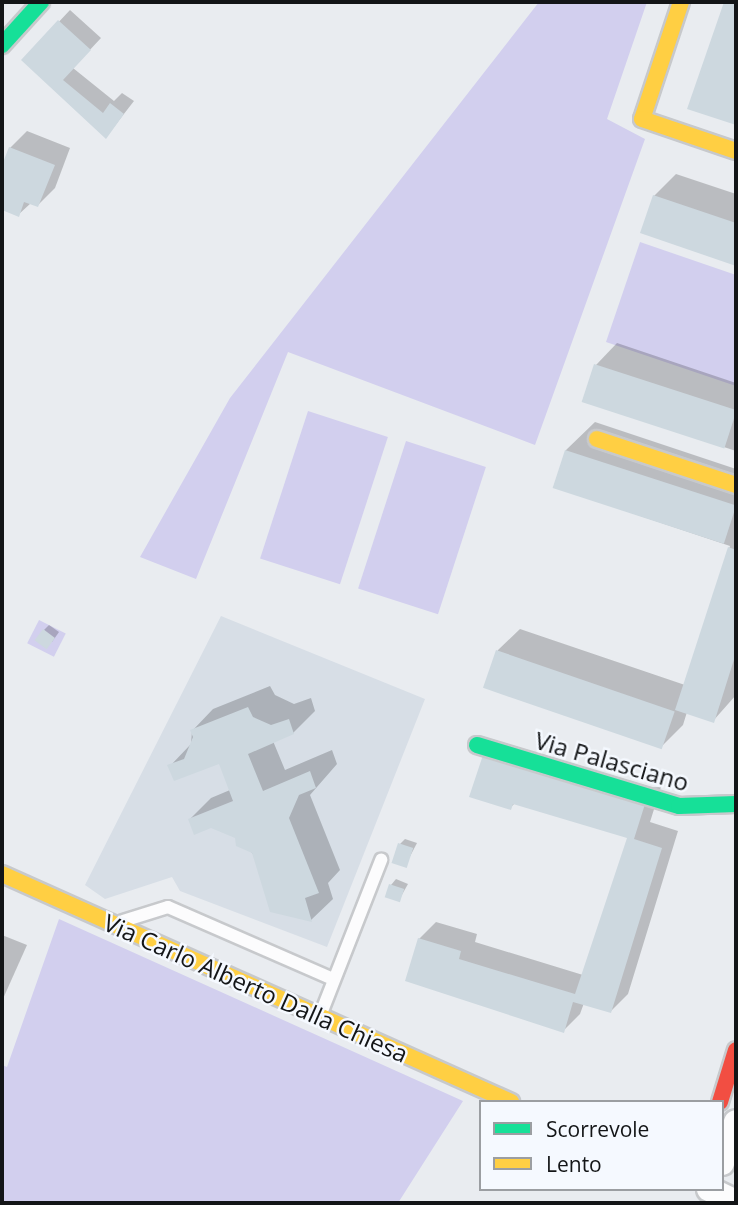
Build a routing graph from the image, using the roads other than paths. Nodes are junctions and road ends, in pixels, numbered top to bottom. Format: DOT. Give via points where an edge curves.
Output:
graph roads {
  1 [pos="41,2"];
  2 [pos="681,2"];
  3 [pos="2,45"];
  4 [pos="736,151"];
  5 [pos="597,439"];
  6 [pos="736,485"];
  7 [pos="477,745"];
  8 [pos="736,804"];
  9 [pos="381,860"];
  10 [pos="2,874"];
  11 [pos="113,925"];
  12 [pos="333,979"];
  13 [pos="320,1016"];
  14 [pos="736,1050"];
  15 [pos="507,1100"];
  16 [pos="721,1100"];
  17 [pos="736,1122"];
  18 [pos="724,1157"];
  19 [pos="713,1191"];
  20 [pos="736,1202"];
  1 -- 3 [label="street"];
  2 -- 4 [label="street" via="642,119"];
  5 -- 6 [label="street"];
  7 -- 8 [label="street, Via Palasciano" via="679,806"];
  9 -- 12 [label="lane"];
  10 -- 11 [label="street, Via Carlo Alberto Dalla Chiesa"];
  11 -- 12 [label="lane" via="168,907"];
  11 -- 13 [label="street, Via Carlo Alberto Dalla Chiesa"];
  12 -- 13 [label="lane"];
  13 -- 15 [label="street, Via Carlo Alberto Dalla Chiesa"];
  14 -- 16 [label="street"];
  17 -- 18 [label="street"];
  19 -- 20 [label="street"];
}
